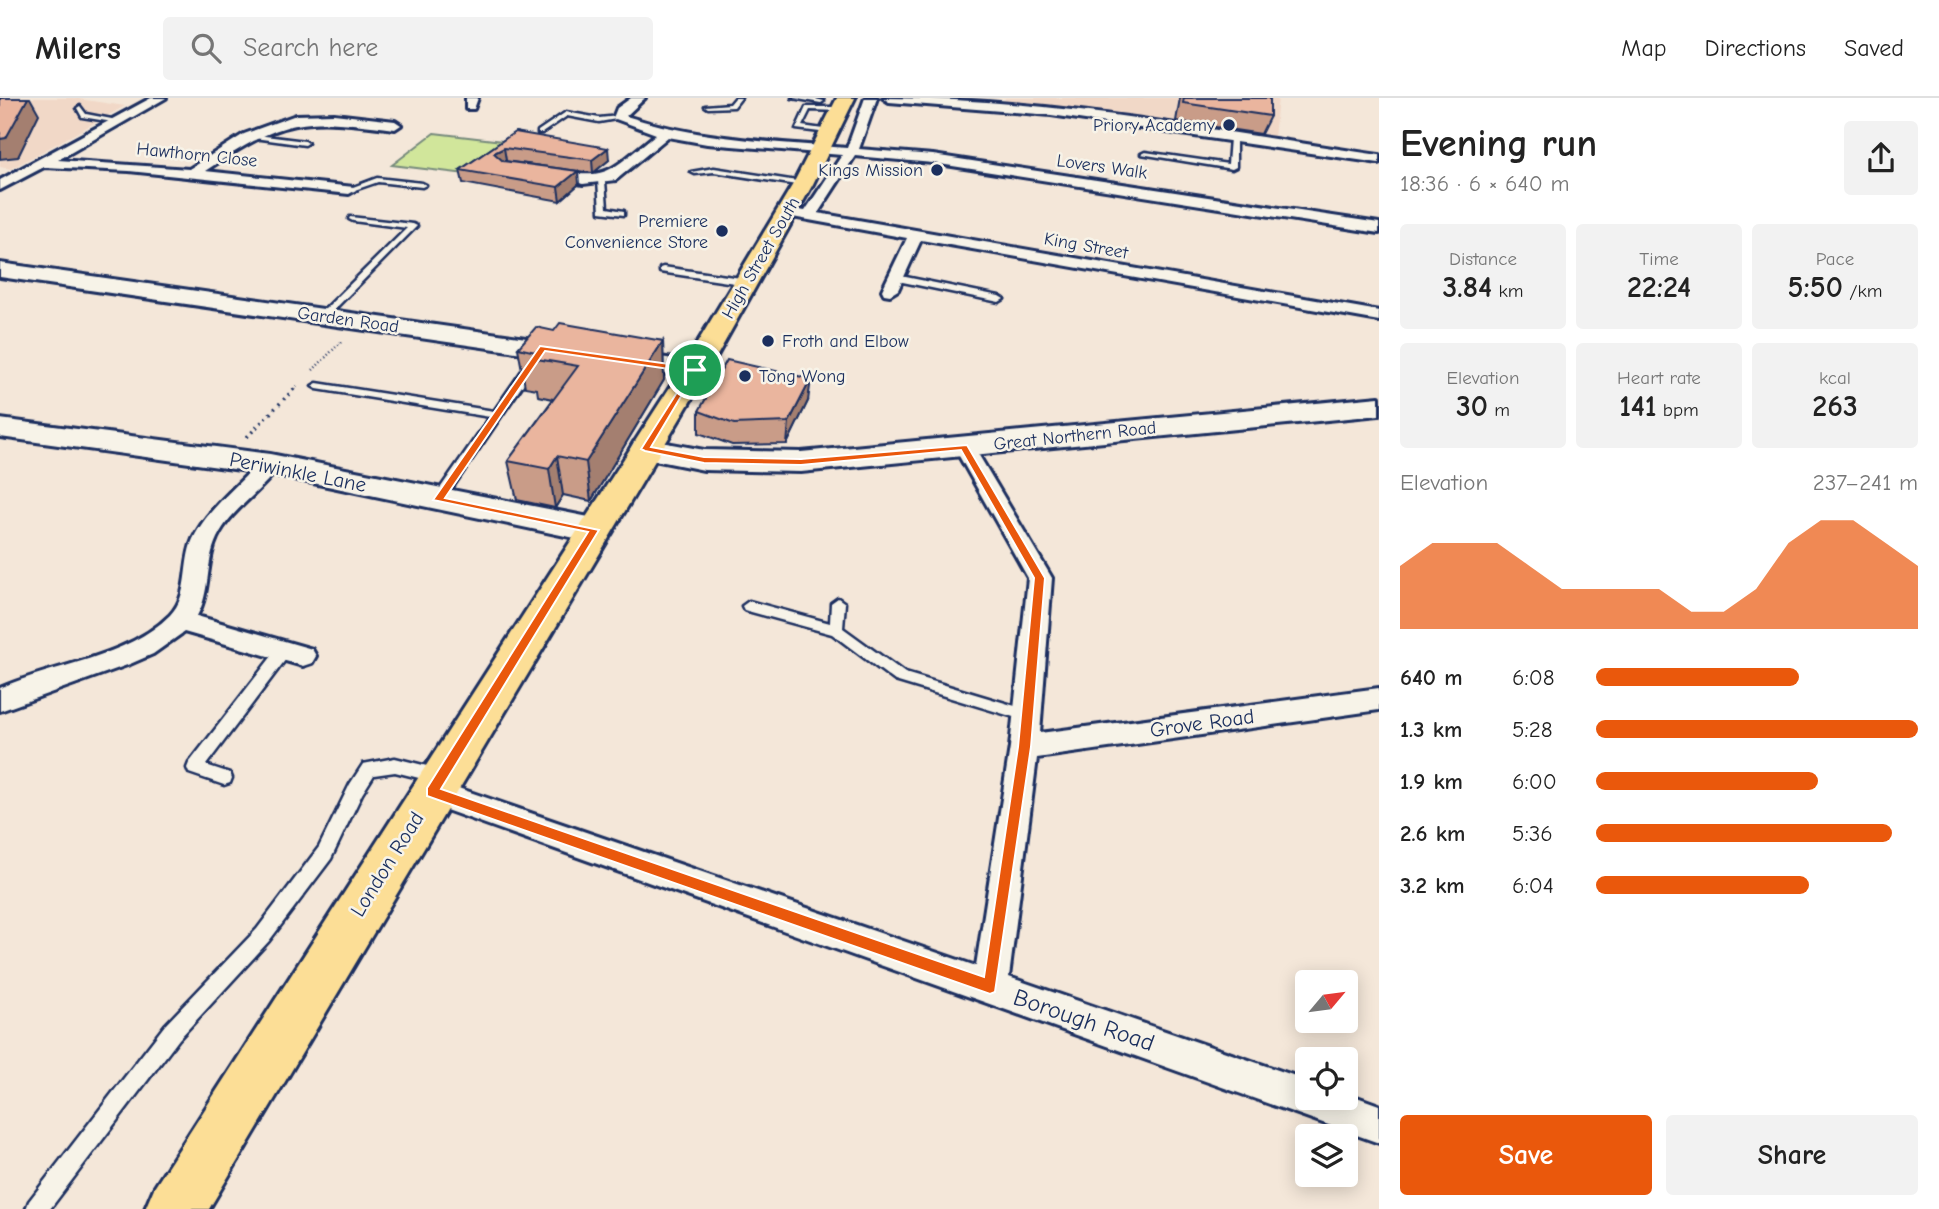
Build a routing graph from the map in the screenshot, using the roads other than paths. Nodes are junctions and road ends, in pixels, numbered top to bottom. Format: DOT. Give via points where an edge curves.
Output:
graph roads {
  1 [pos="160,98"];
  2 [pos="639,98"];
  3 [pos="738,98"];
  4 [pos="795,98"];
  5 [pos="871,98"];
  6 [pos="889,98"];
  7 [pos="968,102"];
  8 [pos="1001,102"];
  9 [pos="843,103"];
  10 [pos="708,106"];
  11 [pos="80,108"];
  12 [pos="620,118"];
  13 [pos="119,121"];
  14 [pos="396,125"];
  15 [pos="540,132"];
  16 [pos="666,133"];
  17 [pos="249,136"];
  18 [pos="1234,138"];
  19 [pos="823,140"];
  20 [pos="305,143"];
  21 [pos="852,151"];
  22 [pos="1145,154"];
  23 [pos="1379,159"];
  24 [pos="41,163"];
  25 [pos="531,171"];
  26 [pos="695,172"];
  27 [pos="191,174"];
  28 [pos="601,181"];
  29 [pos="803,184"];
  30 [pos="422,185"];
  31 [pos="0,186"];
  32 [pos="349,190"];
  33 [pos="621,213"];
  34 [pos="798,214"];
  35 [pos="354,219"];
  36 [pos="1379,228"];
  37 [pos="915,236"];
  38 [pos="0,270"];
  39 [pos="663,270"];
  40 [pos="748,282"];
  41 [pos="893,284"];
  42 [pos="999,299"];
  43 [pos="323,316"];
  44 [pos="1379,316"];
  45 [pos="543,348"];
  46 [pos="695,370"];
  47 [pos="317,386"];
  48 [pos="1375,410"];
  49 [pos="497,415"];
  50 [pos="0,428"];
  51 [pos="964,447"];
  52 [pos="645,449"];
  53 [pos="270,464"];
  54 [pos="438,500"];
  55 [pos="594,530"];
  56 [pos="838,603"];
  57 [pos="749,606"];
  58 [pos="180,621"];
  59 [pos="836,630"];
  60 [pos="293,654"];
  61 [pos="1379,699"];
  62 [pos="0,700"];
  63 [pos="1027,715"];
  64 [pos="1024,747"];
  65 [pos="224,778"];
  66 [pos="437,785"];
  67 [pos="990,987"];
  68 [pos="1379,1124"];
  69 [pos="37,1209"];
  70 [pos="175,1209"];
  1 -- 13 [label="street"];
  2 -- 12 [label="street" via="621,111"];
  3 -- 10 [label="lane" via="726,108"];
  4 -- 9 [label="lane"];
  5 -- 21 [label="street"];
  6 -- 7 [label="street"];
  7 -- 8 [label="street"];
  8 -- 18 [label="street"];
  9 -- 19 [label="main road, High Street South"];
  11 -- 13 [label="lane" via="85,116"];
  12 -- 15 [label="lane" via="599,120 566,114"];
  12 -- 16 [label="street"];
  13 -- 24 [label="street"];
  14 -- 17 [label="street" via="314,113 278,122"];
  16 -- 19 [label="street"];
  16 -- 28 [label="street"];
  17 -- 20 [label="lane"];
  17 -- 27 [label="street"];
  18 -- 22 [label="lane" via="1232,167"];
  18 -- 23 [label="street"];
  19 -- 21 [label="street, Lovers Walk"];
  19 -- 29 [label="main road, High Street South"];
  21 -- 34 [label="street"];
  21 -- 36 [label="street, Lovers Walk" via="933,159"];
  24 -- 27 [label="street, Hawthorn Close"];
  24 -- 31 [label="street"];
  25 -- 28 [label="street"];
  26 -- 29 [label="lane" via="713,170"];
  27 -- 32 [label="street, Hawthorn Close"];
  28 -- 33 [label="lane" via="603,210"];
  29 -- 34 [label="main road, High Street South"];
  30 -- 32 [label="lane" via="377,180"];
  34 -- 37 [label="street, King Street"];
  34 -- 40 [label="main road, High Street South"];
  35 -- 43 [label="lane" via="413,226"];
  37 -- 41 [label="street"];
  37 -- 44 [label="street, King Street"];
  38 -- 43 [label="street, Garden Road"];
  39 -- 40 [label="lane"];
  40 -- 46 [label="main road, High Street South"];
  41 -- 42 [label="lane"];
  43 -- 45 [label="street, Garden Road"];
  45 -- 46 [label="street, Garden Road"];
  45 -- 49 [label="lane"];
  46 -- 52 [label="main road, High Street South"];
  47 -- 49 [label="lane"];
  48 -- 51 [label="street, Great Northern Road"];
  49 -- 54 [label="lane"];
  50 -- 53 [label="street, Periwinkle Lane"];
  51 -- 52 [label="street, Great Northern Road" via="801,462 704,460"];
  51 -- 63 [label="street" via="1040,578"];
  52 -- 55 [label="main road, London Road"];
  53 -- 54 [label="street, Periwinkle Lane"];
  53 -- 58 [label="street" via="209,531 201,550 197,591"];
  54 -- 55 [label="street, Periwinkle Lane"];
  55 -- 66 [label="main road, London Road"];
  56 -- 59 [label="lane"];
  57 -- 59 [label="lane"];
  58 -- 60 [label="street"];
  58 -- 62 [label="street" via="140,649 25,687"];
  59 -- 63 [label="lane" via="900,677"];
  60 -- 65 [label="lane" via="195,768"];
  61 -- 64 [label="street, Grove Road"];
  63 -- 64 [label="street"];
  64 -- 67 [label="street"];
  66 -- 67 [label="street, Borough Road"];
  66 -- 69 [label="lane" via="395,765 369,769 325,853 263,935 172,1032"];
  66 -- 70 [label="main road, London Road"];
  67 -- 68 [label="street, Borough Road"];
}
